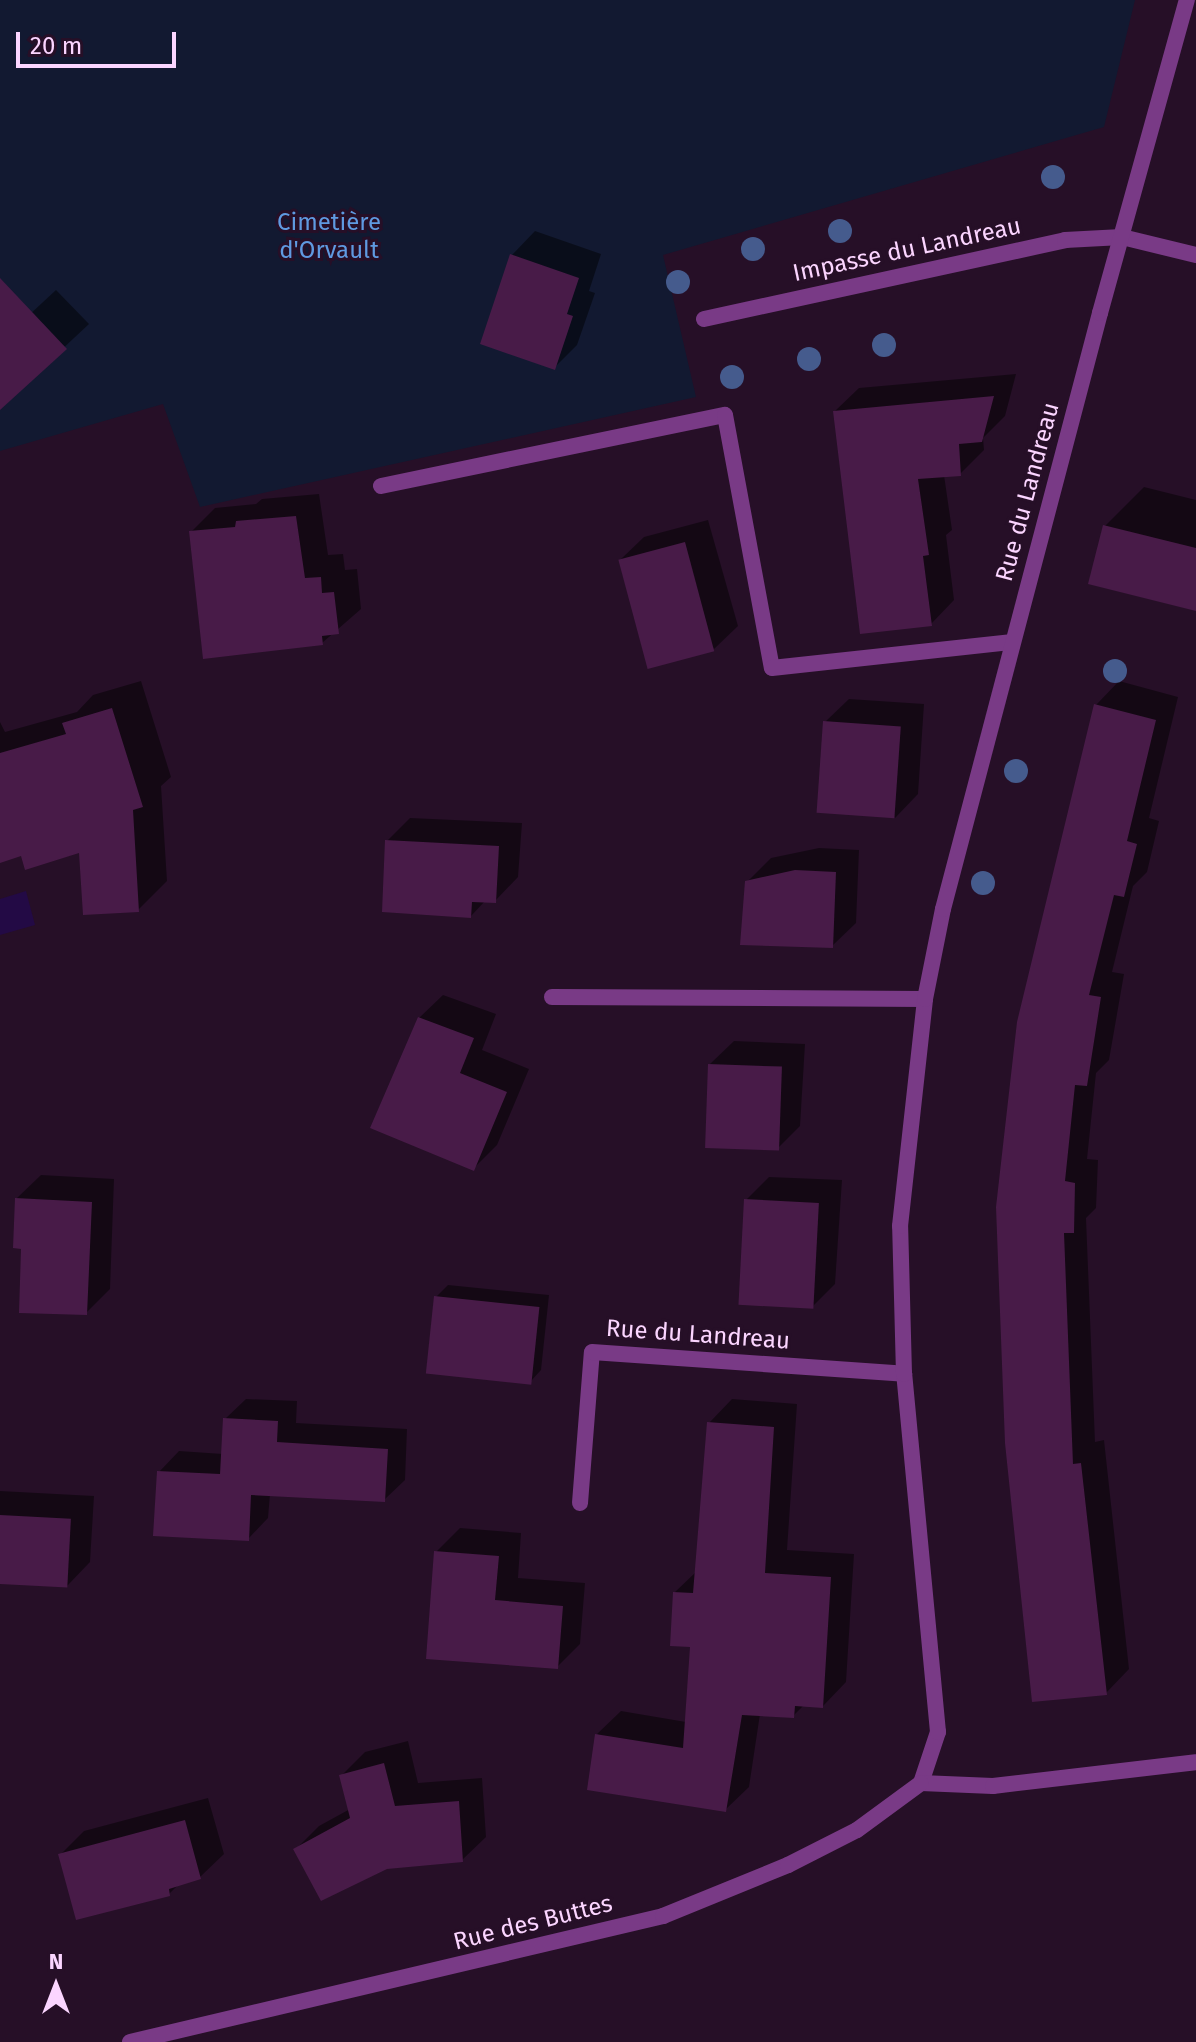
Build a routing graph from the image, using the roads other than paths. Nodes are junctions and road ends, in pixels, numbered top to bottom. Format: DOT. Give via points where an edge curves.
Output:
graph roads {
  1 [pos="1187,0"];
  2 [pos="1122,237"];
  3 [pos="1196,255"];
  4 [pos="704,319"];
  5 [pos="381,486"];
  6 [pos="1013,642"];
  7 [pos="552,997"];
  8 [pos="925,999"];
  9 [pos="904,1374"];
  10 [pos="580,1503"];
  11 [pos="1196,1762"];
  12 [pos="921,1783"];
  13 [pos="130,2042"];
  1 -- 2 [label="street, Rue du Landreau"];
  2 -- 3 [label="street, Impasse du Landreau"];
  2 -- 4 [label="street, Impasse du Landreau" via="1065,240"];
  2 -- 6 [label="street, Rue du Landreau"];
  5 -- 6 [label="street" via="725,415 772,668"];
  6 -- 8 [label="street, Rue du Landreau" via="943,909"];
  7 -- 8 [label="street"];
  8 -- 9 [label="street, Rue du Landreau" via="900,1226"];
  9 -- 10 [label="street, Rue du Landreau" via="592,1352"];
  9 -- 12 [label="street, Rue du Landreau" via="938,1732"];
  11 -- 12 [label="street" via="993,1786"];
  12 -- 13 [label="street, Rue des Buttes" via="857,1830 788,1865 663,1916"];
}
